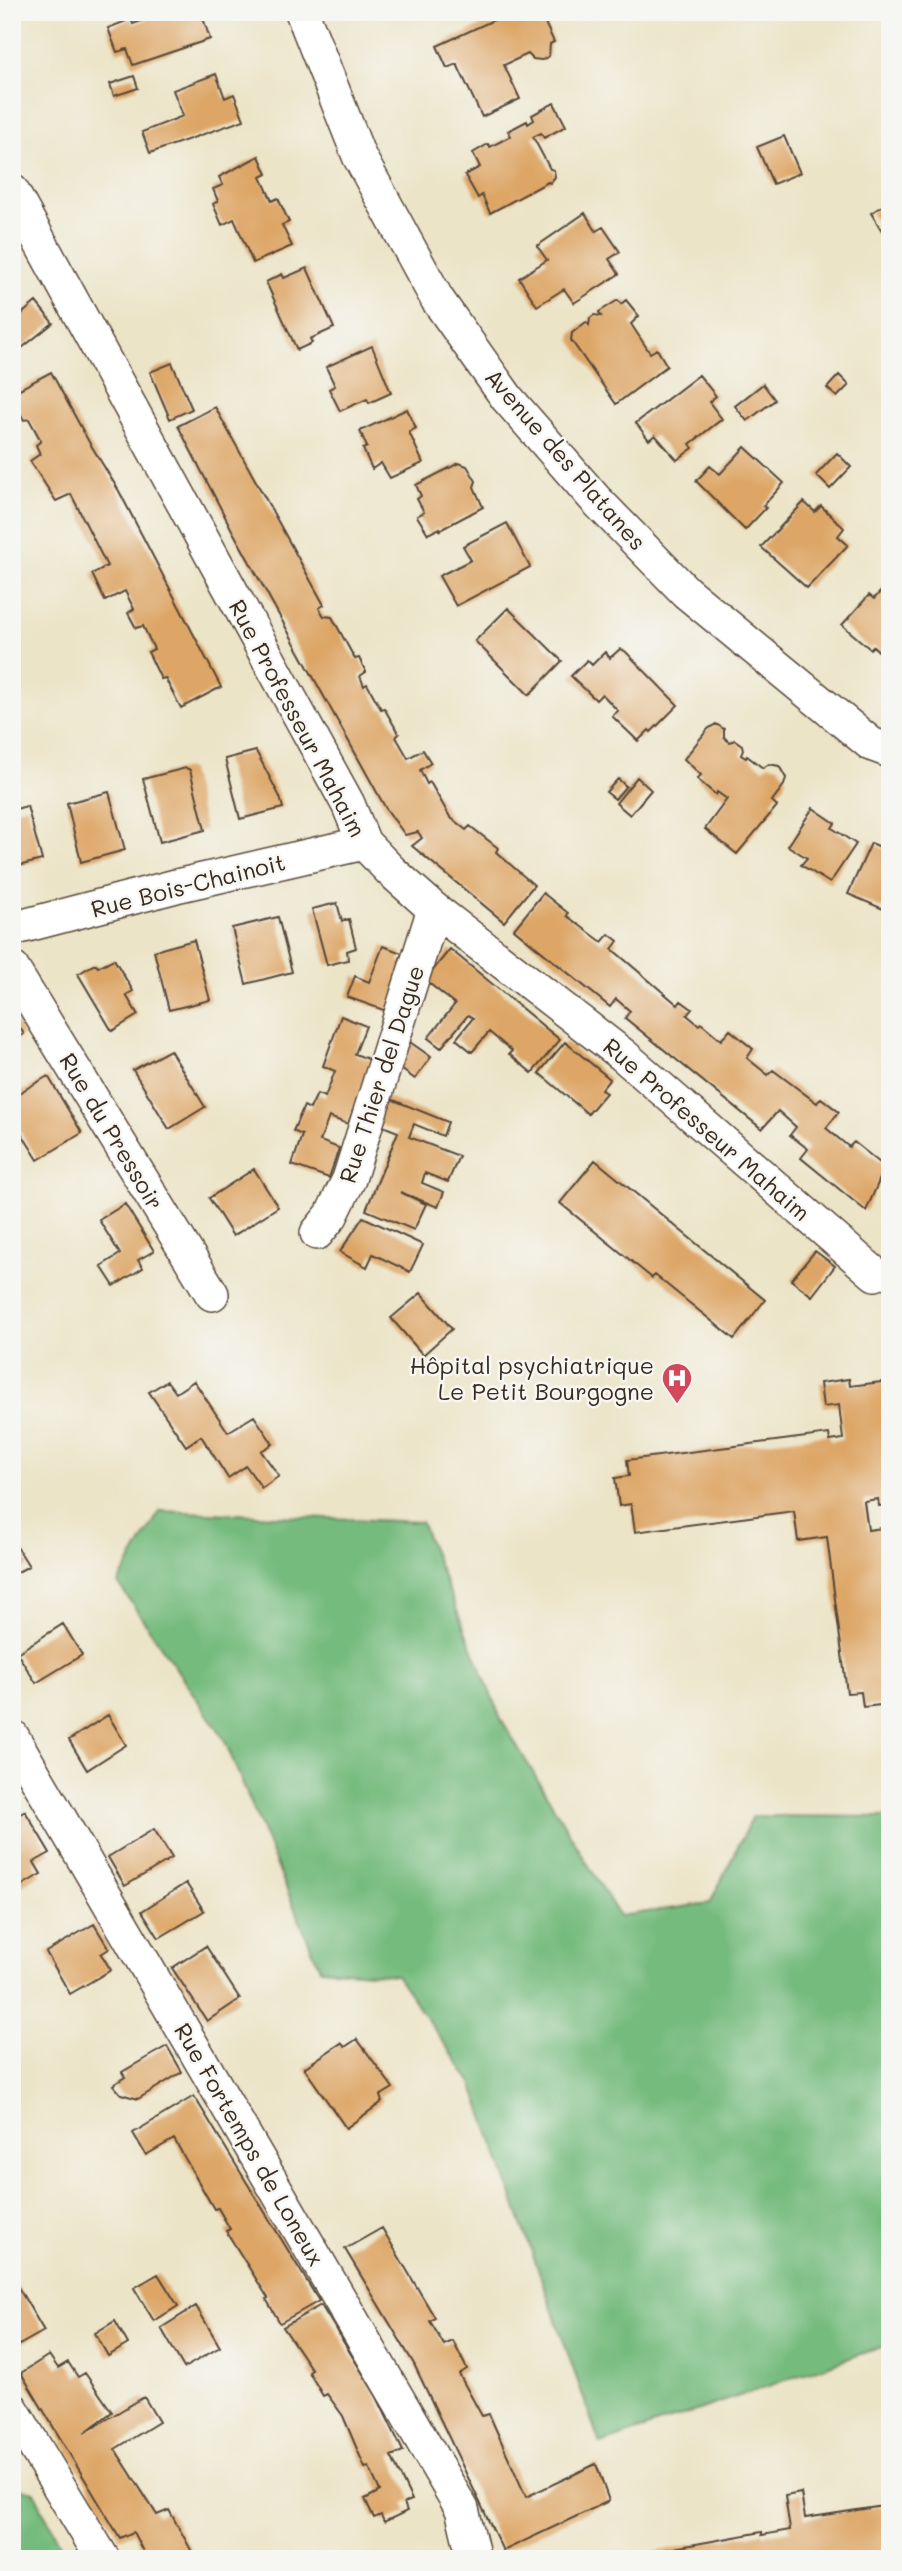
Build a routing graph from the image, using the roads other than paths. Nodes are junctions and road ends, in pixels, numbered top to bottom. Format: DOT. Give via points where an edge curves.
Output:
graph roads {
  1 [pos="302,12"];
  2 [pos="12,191"];
  3 [pos="890,751"];
  4 [pos="364,843"];
  5 [pos="434,909"];
  6 [pos="12,929"];
  7 [pos="12,968"];
  8 [pos="317,1233"];
  9 [pos="875,1274"];
  10 [pos="212,1294"];
  11 [pos="12,1736"];
  12 [pos="12,2409"];
  13 [pos="103,2559"];
  14 [pos="474,2559"];
  1 -- 3 [label="street, Avenue des Platanes" via="359,156 437,299 507,398 596,500 686,592 872,744"];
  2 -- 4 [label="street, Rue Professeur Mahaim" via="348,804"];
  4 -- 5 [label="street, Rue Professeur Mahaim"];
  4 -- 6 [label="street, Rue Bois-Chainoit"];
  5 -- 8 [label="street, Rue Thier del Dague" via="349,1179"];
  5 -- 9 [label="street, Rue Professeur Mahaim" via="623,1055"];
  7 -- 10 [label="street, Rue du Pressoir"];
  11 -- 14 [label="street, Rue Fortemps de Loneux" via="462,2509"];
  12 -- 13 [label="street"];
}
